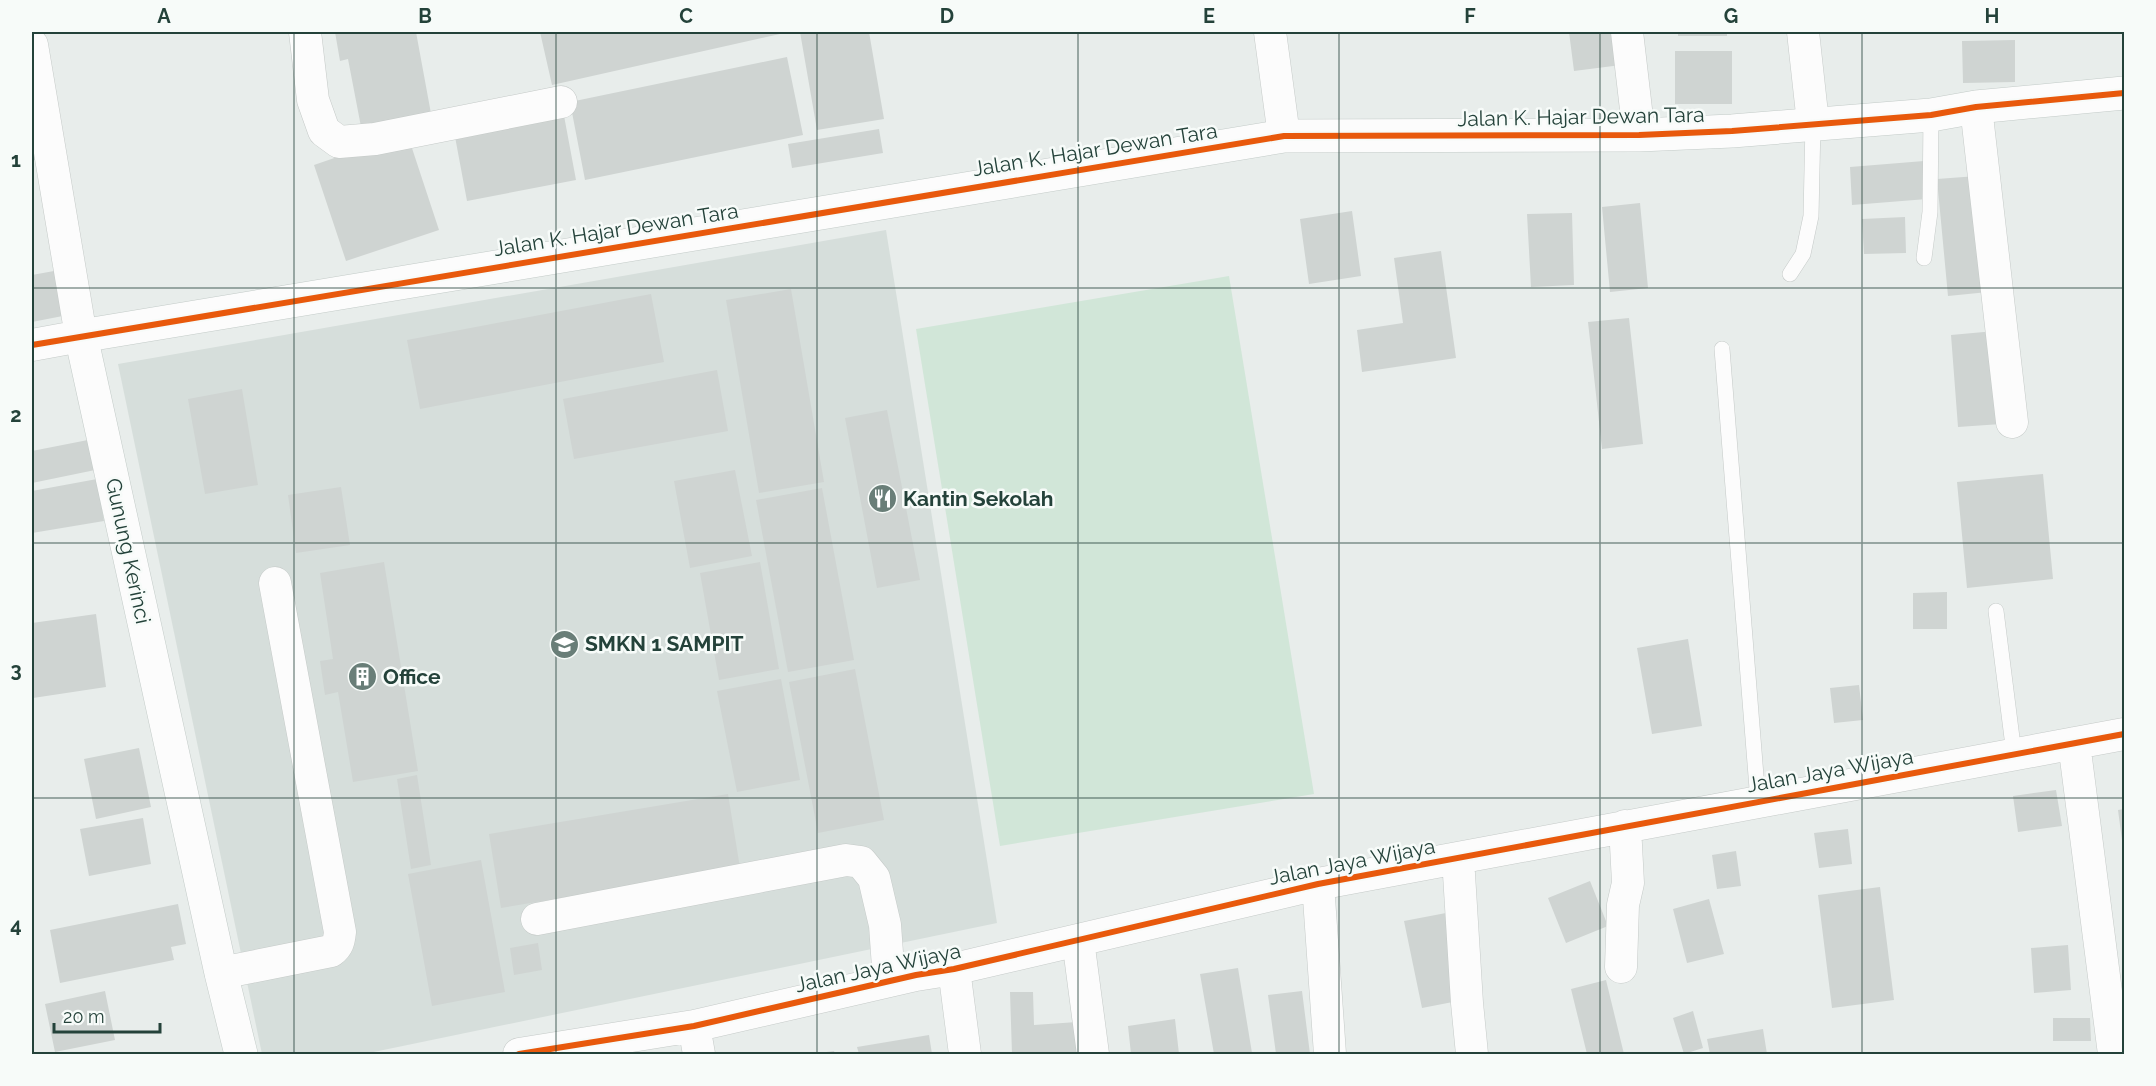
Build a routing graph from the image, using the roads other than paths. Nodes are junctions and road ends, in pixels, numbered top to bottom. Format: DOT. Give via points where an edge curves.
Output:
graph roads {
  1 [pos="305,32"];
  2 [pos="1270,32"];
  3 [pos="1627,32"];
  4 [pos="1803,32"];
  5 [pos="32,45"];
  6 [pos="2124,93"];
  7 [pos="561,102"];
  8 [pos="1976,107"];
  9 [pos="1931,115"];
  10 [pos="1813,123"];
  11 [pos="1639,135"];
  12 [pos="1284,136"];
  13 [pos="1924,258"];
  14 [pos="1790,274"];
  15 [pos="81,336"];
  16 [pos="32,345"];
  17 [pos="1722,349"];
  18 [pos="2012,422"];
  19 [pos="275,583"];
  20 [pos="1996,611"];
  21 [pos="2124,734"];
  22 [pos="2074,743"];
  23 [pos="2014,754"];
  24 [pos="1758,801"];
  25 [pos="1625,826"];
  26 [pos="1458,858"];
  27 [pos="1318,884"];
  28 [pos="537,920"];
  29 [pos="1078,940"];
  30 [pos="1621,967"];
  31 [pos="954,969"];
  32 [pos="221,973"];
  33 [pos="889,981"];
  34 [pos="697,1040"];
  35 [pos="551,1051"];
  36 [pos="241,1054"];
  37 [pos="519,1054"];
  38 [pos="965,1054"];
  39 [pos="1093,1054"];
  40 [pos="1330,1054"];
  41 [pos="1472,1054"];
  42 [pos="2114,1054"];
  1 -- 7 [label="street" via="313,100 324,130 339,142 375,139"];
  2 -- 12 [label="street"];
  3 -- 11 [label="street"];
  4 -- 10 [label="street"];
  5 -- 15 [label="street, Gunung Kerinci"];
  6 -- 8 [label="street, Jalan K. Hajar Dewan Tara"];
  8 -- 9 [label="street, Jalan K. Hajar Dewan Tara"];
  8 -- 18 [label="street"];
  9 -- 10 [label="street, Jalan K. Hajar Dewan Tara"];
  9 -- 13 [label="lane" via="1930,212"];
  10 -- 11 [label="street, Jalan K. Hajar Dewan Tara"];
  10 -- 14 [label="lane" via="1811,216 1803,254"];
  11 -- 12 [label="street, Jalan K. Hajar Dewan Tara"];
  12 -- 15 [label="street, Jalan K. Hajar Dewan Tara"];
  15 -- 16 [label="street"];
  15 -- 32 [label="street, Gunung Kerinci"];
  17 -- 24 [label="lane"];
  19 -- 32 [label="street" via="339,939 331,951"];
  20 -- 23 [label="lane"];
  21 -- 22 [label="street, Jalan Jaya Wijaya"];
  22 -- 23 [label="street, Jalan Jaya Wijaya"];
  22 -- 42 [label="street"];
  23 -- 24 [label="street, Jalan Jaya Wijaya"];
  24 -- 25 [label="street, Jalan Jaya Wijaya"];
  25 -- 26 [label="street, Jalan Jaya Wijaya"];
  25 -- 30 [label="street" via="1628,883 1623,905"];
  26 -- 27 [label="street, Jalan Jaya Wijaya"];
  26 -- 41 [label="street"];
  27 -- 29 [label="street, Jalan Jaya Wijaya"];
  27 -- 40 [label="street"];
  28 -- 33 [label="street" via="846,860 861,862 874,878 885,925"];
  29 -- 31 [label="street, Jalan Jaya Wijaya"];
  29 -- 39 [label="street"];
  31 -- 33 [label="street, Jalan Jaya Wijaya"];
  31 -- 38 [label="street"];
  32 -- 36 [label="street, Gunung Kerinci"];
  33 -- 34 [label="street, Jalan Jaya Wijaya"];
  34 -- 35 [label="street, Jalan Jaya Wijaya"];
  35 -- 37 [label="street, Jalan Jaya Wijaya"];
}
